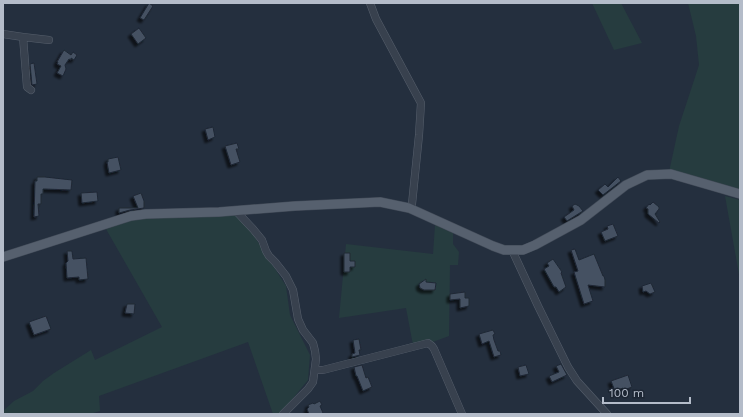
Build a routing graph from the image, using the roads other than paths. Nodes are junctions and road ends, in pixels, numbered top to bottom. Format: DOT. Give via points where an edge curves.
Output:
graph roads {
  1 [pos="370,3"];
  2 [pos="3,34"];
  3 [pos="23,37"];
  4 [pos="49,40"];
  5 [pos="31,90"];
  6 [pos="740,194"];
  7 [pos="409,208"];
  8 [pos="236,211"];
  9 [pos="512,250"];
  10 [pos="3,257"];
  11 [pos="315,369"];
  12 [pos="283,414"];
  13 [pos="462,414"];
  14 [pos="607,414"];
  1 -- 7 [label="street" via="421,103 419,143 412,204"];
  2 -- 3 [label="street"];
  3 -- 4 [label="street"];
  3 -- 5 [label="street" via="27,87"];
  6 -- 9 [label="main road" via="671,174 647,175 626,185 581,220 536,245 523,250"];
  7 -- 8 [label="main road" via="380,202"];
  7 -- 9 [label="main road" via="493,246"];
  8 -- 10 [label="main road" via="130,216"];
  8 -- 11 [label="street" via="262,240 269,256 286,276 293,290 298,319 313,344"];
  9 -- 14 [label="street" via="568,367 577,381"];
  11 -- 12 [label="street" via="313,382"];
  11 -- 13 [label="street" via="320,371 428,343 434,349"];
}
